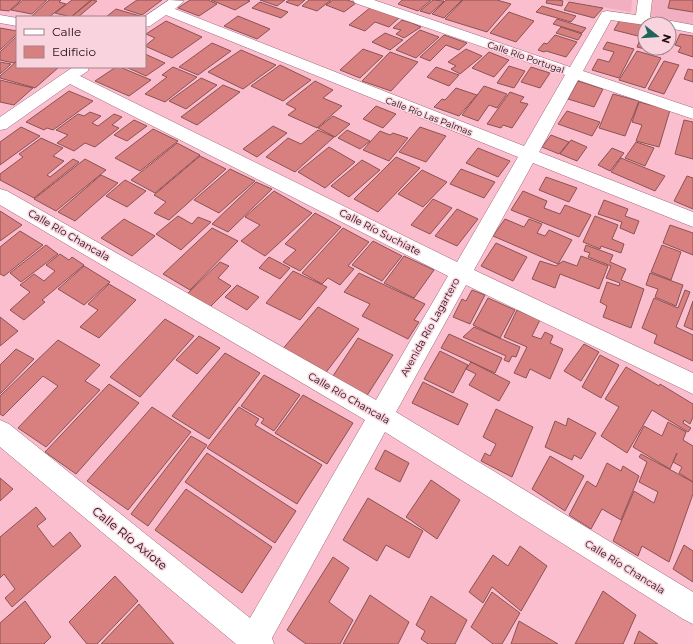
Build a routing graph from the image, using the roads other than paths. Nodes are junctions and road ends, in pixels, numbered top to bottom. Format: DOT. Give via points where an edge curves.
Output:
graph roads {
  1 [pos="360,0"];
  2 [pos="645,0"];
  3 [pos="172,5"];
  4 [pos="643,16"];
  5 [pos="0,19"];
  6 [pos="637,19"];
  7 [pos="16,22"];
  8 [pos="146,22"];
  9 [pos="677,25"];
  10 [pos="693,29"];
  11 [pos="76,72"];
  12 [pos="574,73"];
  13 [pos="693,114"];
  14 [pos="3,120"];
  15 [pos="527,154"];
  16 [pos="0,196"];
  17 [pos="693,220"];
  18 [pos="460,273"];
  19 [pos="693,384"];
  20 [pos="381,416"];
  21 [pos="0,432"];
  22 [pos="693,609"];
  23 [pos="257,642"];
  1 -- 12 [label="street, Calle Río Portugal"];
  2 -- 4 [label="street"];
  3 -- 8 [label="street"];
  3 -- 15 [label="street, Calle Río Las Palmas"];
  5 -- 7 [label="street"];
  6 -- 12 [label="street, Avenida Río Lagartero" via="607,15"];
  9 -- 10 [label="street"];
  11 -- 14 [label="street"];
  11 -- 18 [label="street, Calle Río Suchiate"];
  12 -- 13 [label="street, Calle Río Portugal"];
  12 -- 15 [label="street, Avenida Río Lagartero"];
  15 -- 17 [label="street, Calle Río Las Palmas"];
  15 -- 18 [label="street, Avenida Río Lagartero"];
  16 -- 20 [label="street, Calle Río Chancala"];
  18 -- 19 [label="street, Calle Río Suchiate"];
  18 -- 20 [label="street, Avenida Río Lagartero"];
  20 -- 22 [label="street, Calle Río Chancala"];
  20 -- 23 [label="street, Avenida Río Lagartero"];
  21 -- 23 [label="street, Calle Río Axiote"];
}
